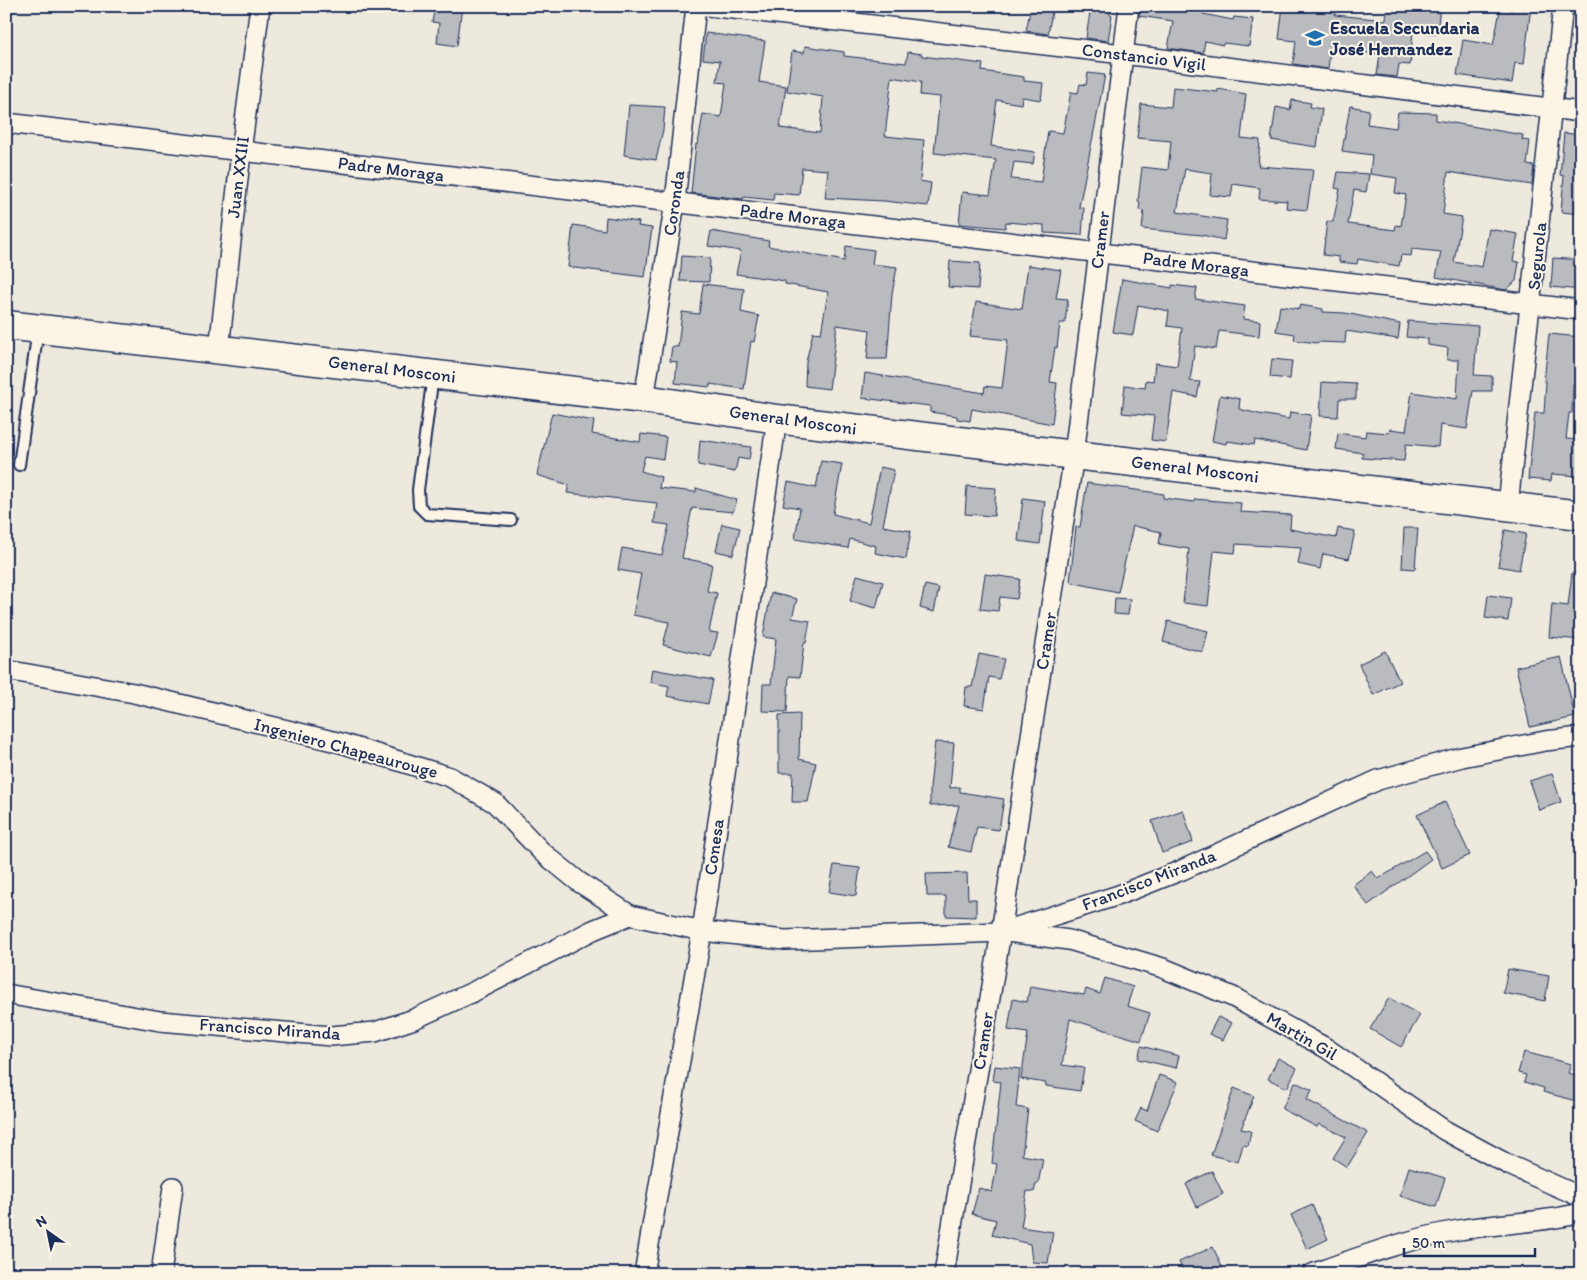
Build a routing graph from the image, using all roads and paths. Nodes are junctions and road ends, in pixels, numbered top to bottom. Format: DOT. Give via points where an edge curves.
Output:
graph roads {
  1 [pos="260,6"];
  2 [pos="696,6"];
  3 [pos="707,6"];
  4 [pos="1129,6"];
  5 [pos="1563,6"];
  6 [pos="1123,54"];
  7 [pos="1553,109"];
  8 [pos="1581,112"];
  9 [pos="6,123"];
  10 [pos="241,152"];
  11 [pos="675,202"];
  12 [pos="1099,253"];
  13 [pos="1531,303"];
  14 [pos="1581,310"];
  15 [pos="6,325"];
  16 [pos="38,328"];
  17 [pos="219,349"];
  18 [pos="433,374"];
  19 [pos="644,399"];
  20 [pos="776,419"];
  21 [pos="1074,456"];
  22 [pos="19,464"];
  23 [pos="1508,505"];
  24 [pos="1581,514"];
  25 [pos="511,520"];
  26 [pos="6,670"];
  27 [pos="1581,737"];
  28 [pos="630,915"];
  29 [pos="702,931"];
  30 [pos="1001,932"];
  31 [pos="6,994"];
  32 [pos="174,1187"];
  33 [pos="1581,1197"];
  34 [pos="1581,1213"];
  35 [pos="161,1274"];
  36 [pos="644,1274"];
  37 [pos="944,1274"];
  38 [pos="1312,1274"];
  1 -- 10 [label="street, Juan XXIII"];
  2 -- 11 [label="street, Coronda"];
  3 -- 6 [label="street, Constancio Vigil"];
  4 -- 6 [label="street, Cramer"];
  5 -- 7 [label="street, Segurola"];
  6 -- 7 [label="street, Constancio Vigil"];
  6 -- 12 [label="street, Cramer"];
  7 -- 8 [label="street, Constancio Vigil"];
  7 -- 13 [label="street, Segurola"];
  9 -- 10 [label="street, Padre Moraga"];
  10 -- 11 [label="street, Padre Moraga"];
  10 -- 17 [label="street, Juan XXIII"];
  11 -- 12 [label="street, Padre Moraga"];
  11 -- 19 [label="street, Coronda"];
  12 -- 13 [label="street, Padre Moraga"];
  12 -- 21 [label="street, Cramer"];
  13 -- 14 [label="street, Padre Moraga"];
  13 -- 23 [label="street, Segurola"];
  15 -- 16 [label="street, General Mosconi"];
  16 -- 17 [label="street, General Mosconi"];
  16 -- 22 [label="lane"];
  17 -- 18 [label="street, General Mosconi"];
  18 -- 19 [label="street, General Mosconi"];
  18 -- 25 [label="lane" via="418,490 419,506 428,514"];
  19 -- 20 [label="street, General Mosconi"];
  20 -- 21 [label="street, General Mosconi"];
  20 -- 29 [label="street, Conesa"];
  21 -- 23 [label="street, General Mosconi"];
  21 -- 30 [label="street, Cramer"];
  23 -- 24 [label="street, General Mosconi"];
  26 -- 28 [label="street, Ingeniero Chapeaurouge" via="134,693 341,743 450,777 495,803 542,852 571,876"];
  27 -- 30 [label="street, Francisco Miranda" via="1462,757 1378,780 1119,896"];
  28 -- 29 [label="street, Ingeniero Chapeaurouge"];
  28 -- 31 [label="street, Francisco Miranda" via="592,930 473,992 414,1019 375,1032 331,1036 160,1021"];
  29 -- 30 [label="street, Francisco Miranda" via="785,940"];
  29 -- 36 [label="street, Conesa"];
  30 -- 33 [label="street, Martin Gil" via="1068,940 1163,968 1233,997 1326,1048 1444,1130 1509,1165"];
  30 -- 37 [label="street, Cramer"];
  32 -- 35 [label="street"];
  34 -- 38 [label="street" via="1458,1230 1365,1255"];
}
